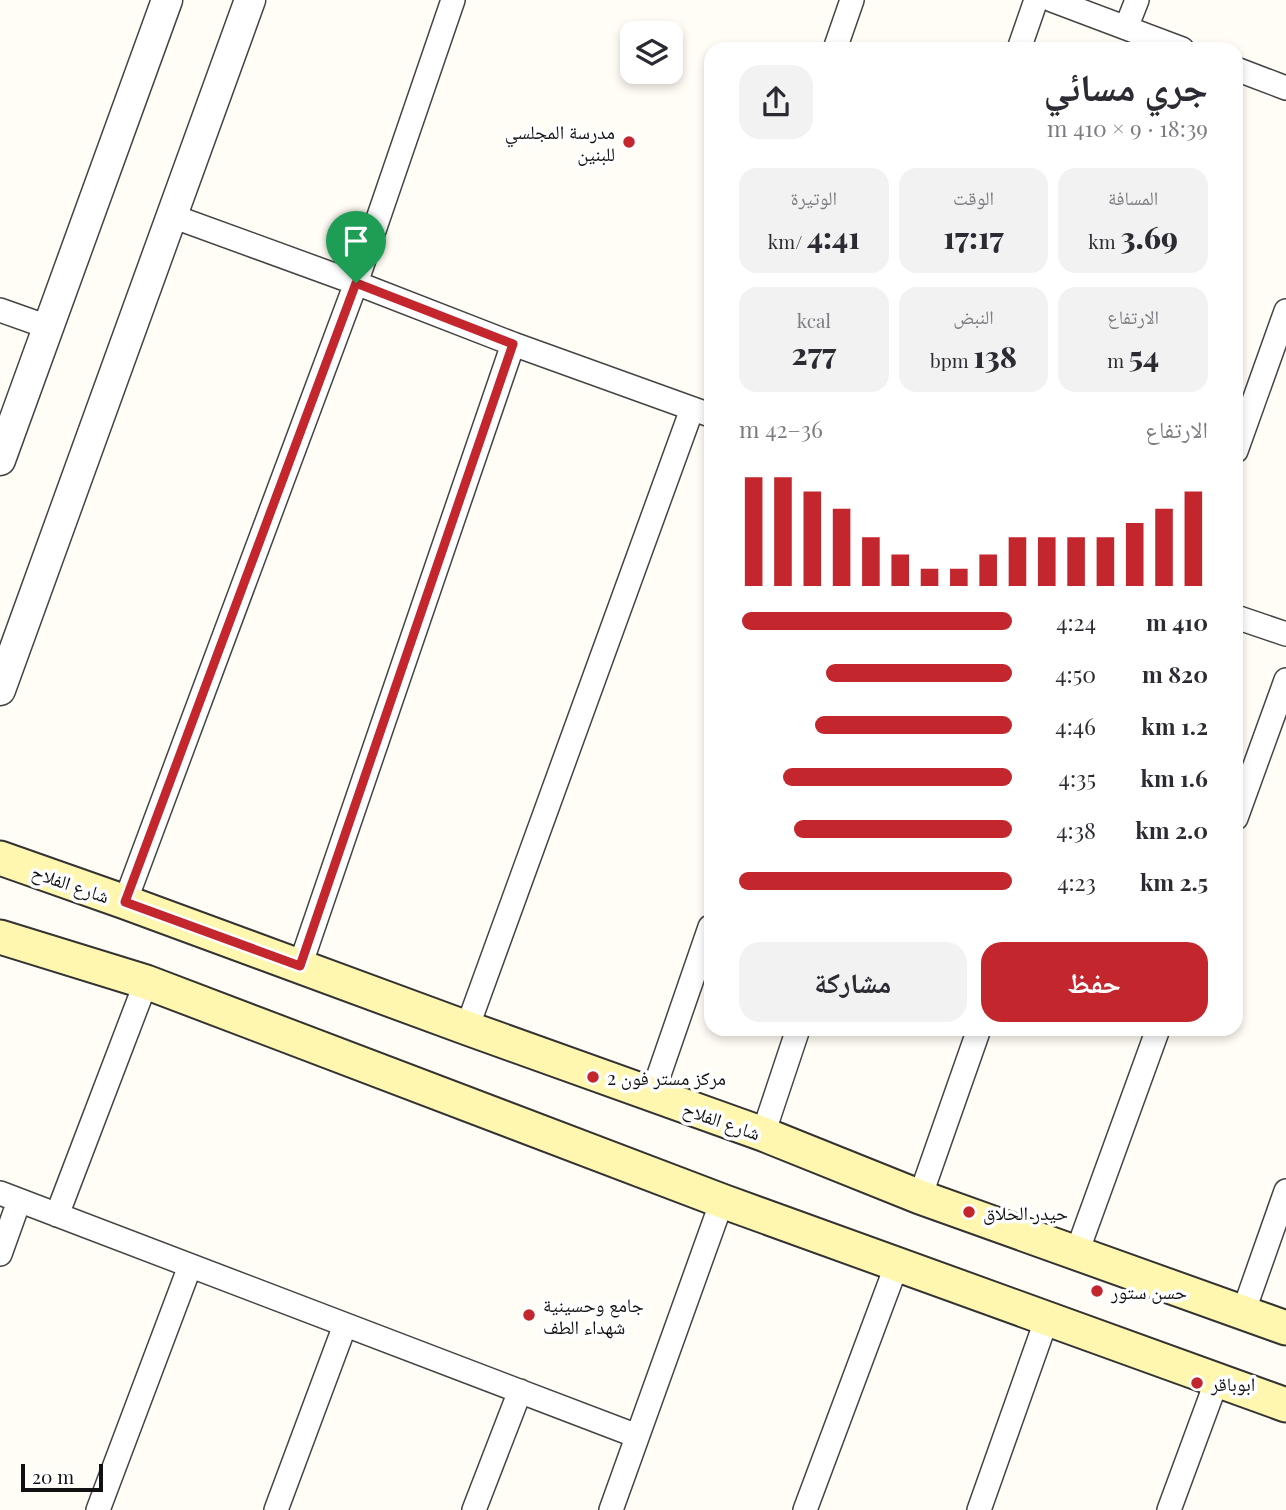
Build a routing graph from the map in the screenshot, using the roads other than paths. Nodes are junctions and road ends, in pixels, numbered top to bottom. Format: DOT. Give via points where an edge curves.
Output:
graph roads {
  1 [pos="167,0"];
  2 [pos="250,0"];
  3 [pos="453,0"];
  4 [pos="852,0"];
  5 [pos="1036,0"];
  6 [pos="1052,0"];
  7 [pos="1137,0"];
  8 [pos="1126,28"];
  9 [pos="837,42"];
  10 [pos="1021,42"];
  11 [pos="1163,42"];
  12 [pos="1243,72"];
  13 [pos="1286,88"];
  14 [pos="172,216"];
  15 [pos="356,283"];
  16 [pos="0,310"];
  17 [pos="1286,311"];
  18 [pos="48,327"];
  19 [pos="513,344"];
  20 [pos="704,412"];
  21 [pos="704,418"];
  22 [pos="1243,431"];
  23 [pos="0,460"];
  24 [pos="1243,619"];
  25 [pos="1286,634"];
  26 [pos="1286,680"];
  27 [pos="0,690"];
  28 [pos="1276,735"];
  29 [pos="1243,803"];
  30 [pos="0,858"];
  31 [pos="125,902"];
  32 [pos="0,937"];
  33 [pos="704,944"];
  34 [pos="300,966"];
  35 [pos="146,982"];
  36 [pos="467,1028"];
  37 [pos="796,1036"];
  38 [pos="977,1036"];
  39 [pos="1155,1036"];
  40 [pos="652,1095"];
  41 [pos="763,1134"];
  42 [pos="1286,1191"];
  43 [pos="10,1197"];
  44 [pos="920,1197"];
  45 [pos="722,1201"];
  46 [pos="57,1215"];
  47 [pos="1077,1252"];
  48 [pos="0,1254"];
  49 [pos="897,1264"];
  50 [pos="190,1266"];
  51 [pos="1243,1313"];
  52 [pos="1047,1318"];
  53 [pos="345,1325"];
  54 [pos="1286,1328"];
  55 [pos="1217,1380"];
  56 [pos="520,1391"];
  57 [pos="1286,1405"];
  58 [pos="637,1436"];
  59 [pos="98,1510"];
  60 [pos="276,1510"];
  61 [pos="474,1510"];
  62 [pos="611,1510"];
  63 [pos="806,1510"];
  64 [pos="979,1510"];
  65 [pos="1169,1510"];
  1 -- 18 [label="street"];
  2 -- 14 [label="street"];
  3 -- 15 [label="street"];
  4 -- 9 [label="street"];
  5 -- 10 [label="street"];
  6 -- 8 [label="street"];
  7 -- 8 [label="street"];
  8 -- 11 [label="street"];
  12 -- 13 [label="street"];
  14 -- 15 [label="street"];
  14 -- 27 [label="street"];
  15 -- 19 [label="street"];
  15 -- 31 [label="street"];
  16 -- 18 [label="street"];
  17 -- 22 [label="street"];
  18 -- 23 [label="street"];
  19 -- 20 [label="street"];
  19 -- 34 [label="street"];
  21 -- 36 [label="street"];
  24 -- 25 [label="street"];
  26 -- 28 [label="street"];
  28 -- 29 [label="street"];
  30 -- 31 [label="main road, شارع الفلاح"];
  31 -- 34 [label="main road, شارع الفلاح"];
  32 -- 35 [label="main road"];
  33 -- 40 [label="street"];
  34 -- 36 [label="main road, شارع الفلاح"];
  35 -- 45 [label="main road"];
  35 -- 46 [label="street"];
  36 -- 40 [label="main road, شارع الفلاح"];
  37 -- 41 [label="street"];
  38 -- 44 [label="street"];
  39 -- 47 [label="street"];
  40 -- 41 [label="main road, شارع الفلاح"];
  41 -- 44 [label="main road, شارع الفلاح"];
  42 -- 51 [label="street"];
  43 -- 46 [label="street"];
  43 -- 48 [label="street"];
  44 -- 47 [label="main road, شارع الفلاح"];
  45 -- 49 [label="main road"];
  45 -- 58 [label="street"];
  46 -- 50 [label="street"];
  47 -- 51 [label="main road, شارع الفلاح"];
  49 -- 52 [label="main road"];
  49 -- 63 [label="street"];
  50 -- 53 [label="street"];
  50 -- 59 [label="street"];
  51 -- 54 [label="main road, شارع الفلاح"];
  52 -- 55 [label="main road"];
  52 -- 64 [label="street"];
  53 -- 56 [label="street"];
  53 -- 60 [label="street"];
  55 -- 57 [label="main road"];
  55 -- 65 [label="street"];
  56 -- 58 [label="street"];
  56 -- 61 [label="street"];
  58 -- 62 [label="street"];
}
